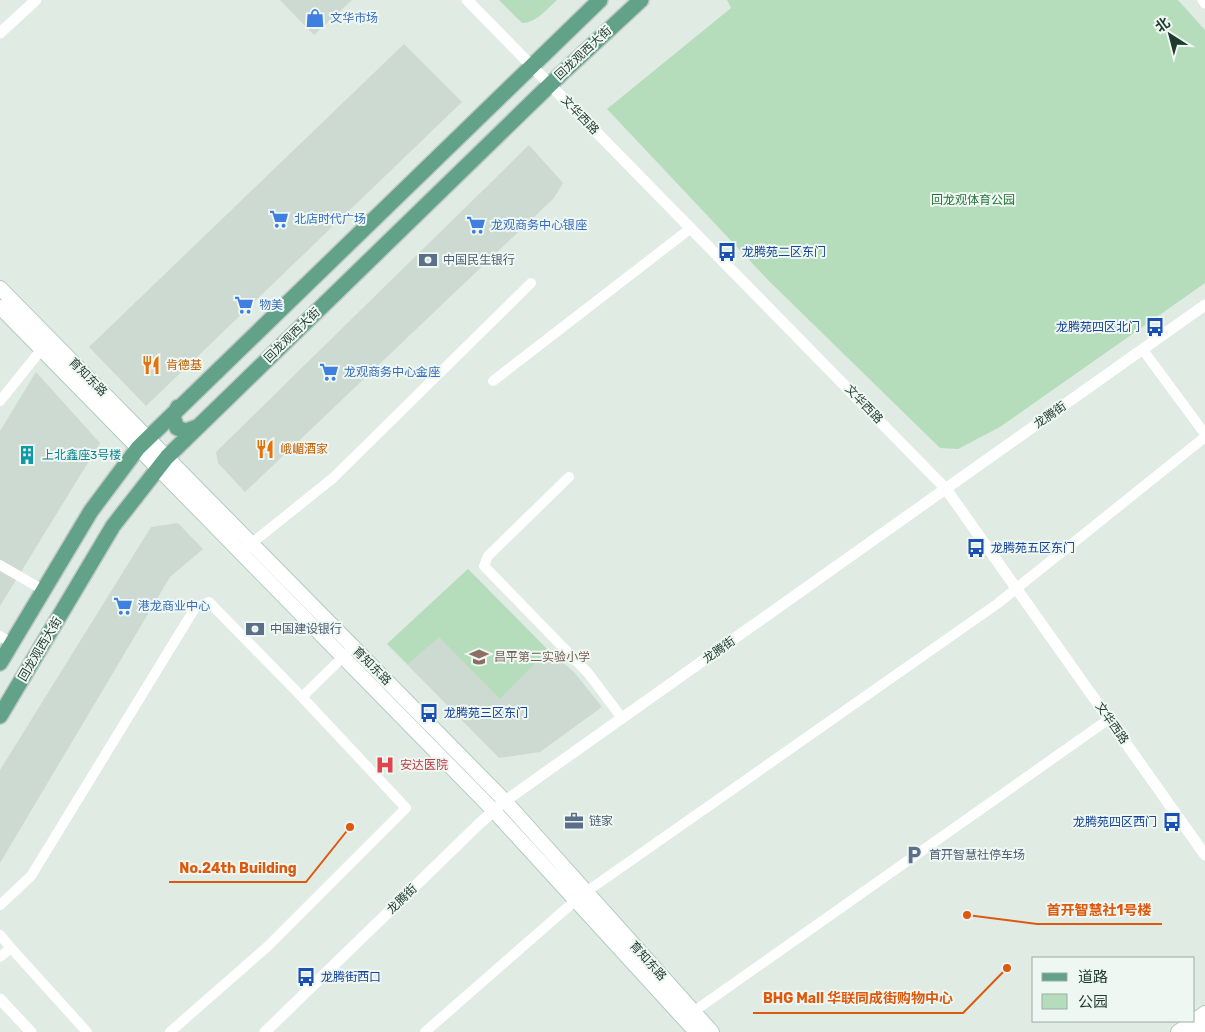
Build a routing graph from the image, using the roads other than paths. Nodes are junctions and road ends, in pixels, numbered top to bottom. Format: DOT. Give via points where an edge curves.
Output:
graph roads {
  1 [pos="36,0"];
  2 [pos="467,0"];
  3 [pos="600,0"];
  4 [pos="641,0"];
  5 [pos="1202,0"];
  6 [pos="1205,3"];
  7 [pos="0,33"];
  8 [pos="532,66"];
  9 [pos="550,84"];
  10 [pos="691,228"];
  11 [pos="531,283"];
  12 [pos="0,288"];
  13 [pos="1205,305"];
  14 [pos="0,307"];
  15 [pos="46,344"];
  16 [pos="1143,350"];
  17 [pos="493,381"];
  18 [pos="0,401"];
  19 [pos="178,407"];
  20 [pos="197,427"];
  21 [pos="1205,435"];
  22 [pos="142,443"];
  23 [pos="162,463"];
  24 [pos="570,477"];
  25 [pos="946,489"];
  26 [pos="103,493"];
  27 [pos="125,510"];
  28 [pos="246,548"];
  29 [pos="0,564"];
  30 [pos="1017,588"];
  31 [pos="43,590"];
  32 [pos="6,640"];
  33 [pos="353,647"];
  34 [pos="343,657"];
  35 [pos="0,663"];
  36 [pos="302,697"];
  37 [pos="0,716"];
  38 [pos="622,718"];
  39 [pos="1109,719"];
  40 [pos="505,802"];
  41 [pos="494,810"];
  42 [pos="1205,855"];
  43 [pos="581,896"];
  44 [pos="0,906"];
  45 [pos="0,935"];
  46 [pos="11,948"];
  47 [pos="0,957"];
  48 [pos="0,999"];
  49 [pos="1205,1003"];
  50 [pos="693,1012"];
  51 [pos="1205,1013"];
  52 [pos="1195,1017"];
  53 [pos="1195,1021"];
  54 [pos="1205,1025"];
  55 [pos="1188,1026"];
  56 [pos="31,1032"];
  57 [pos="87,1032"];
  58 [pos="170,1032"];
  59 [pos="265,1032"];
  60 [pos="425,1032"];
  61 [pos="696,1032"];
  62 [pos="712,1032"];
  1 -- 7 [label="street"];
  2 -- 8 [label="street, 文华西路"];
  3 -- 8 [label="main road, 回龙观西大街"];
  4 -- 9 [label="main road, 回龙观西大街"];
  5 -- 6 [label="street"];
  8 -- 9 [label="street, 文华西路"];
  8 -- 19 [label="main road, 回龙观西大街"];
  9 -- 10 [label="street, 文华西路"];
  9 -- 20 [label="main road, 回龙观西大街"];
  10 -- 17 [label="street"];
  10 -- 25 [label="street, 文华西路"];
  11 -- 28 [label="street" via="332,478"];
  12 -- 15 [label="main road, 育知东路"];
  13 -- 16 [label="street, 龙腾街"];
  14 -- 15 [label="main road, 育知东路"];
  15 -- 18 [label="street"];
  15 -- 22 [label="main road, 育知东路"];
  16 -- 21 [label="street"];
  16 -- 25 [label="street, 龙腾街"];
  19 -- 20 [label="main road" via="173,417 177,428 186,431"];
  19 -- 22 [label="main road, 回龙观西大街"];
  20 -- 23 [label="main road, 回龙观西大街"];
  21 -- 30 [label="street"];
  22 -- 23 [label="main road, 育知东路"];
  22 -- 26 [label="main road, 回龙观西大街"];
  23 -- 27 [label="main road, 回龙观西大街"];
  23 -- 28 [label="main road, 育知东路"];
  24 -- 38 [label="street" via="488,556 484,566 588,673"];
  25 -- 30 [label="street, 文华西路"];
  25 -- 38 [label="street, 龙腾街"];
  26 -- 27 [label="main road" via="112,488 123,491"];
  26 -- 31 [label="main road, 回龙观西大街"];
  27 -- 37 [label="main road, 回龙观西大街"];
  28 -- 33 [label="main road, 育知东路"];
  28 -- 34 [label="main road, 育知东路"];
  29 -- 31 [label="street"];
  30 -- 39 [label="street, 文华西路"];
  30 -- 43 [label="street"];
  31 -- 32 [label="main road, 回龙观西大街"];
  32 -- 35 [label="main road, 回龙观西大街"];
  33 -- 34 [label="street"];
  33 -- 40 [label="main road, 育知东路"];
  34 -- 36 [label="street"];
  34 -- 41 [label="main road, 育知东路"];
  36 -- 44 [label="street" via="209,602 194,608 31,876"];
  36 -- 58 [label="street" via="406,808 268,946"];
  38 -- 40 [label="street, 龙腾街"];
  39 -- 42 [label="street, 文华西路"];
  39 -- 50 [label="street"];
  40 -- 41 [label="street, 龙腾街"];
  40 -- 43 [label="main road, 育知东路"];
  41 -- 43 [label="main road, 育知东路"];
  41 -- 59 [label="street, 龙腾街"];
  43 -- 50 [label="main road, 育知东路"];
  43 -- 60 [label="street"];
  43 -- 61 [label="main road, 育知东路"];
  45 -- 46 [label="street"];
  46 -- 47 [label="street"];
  46 -- 57 [label="street"];
  48 -- 56 [label="street"];
  49 -- 52 [label="street"];
  50 -- 62 [label="main road, 育知东路"];
  51 -- 53 [label="main road"];
  54 -- 55 [label="main road"];
}
